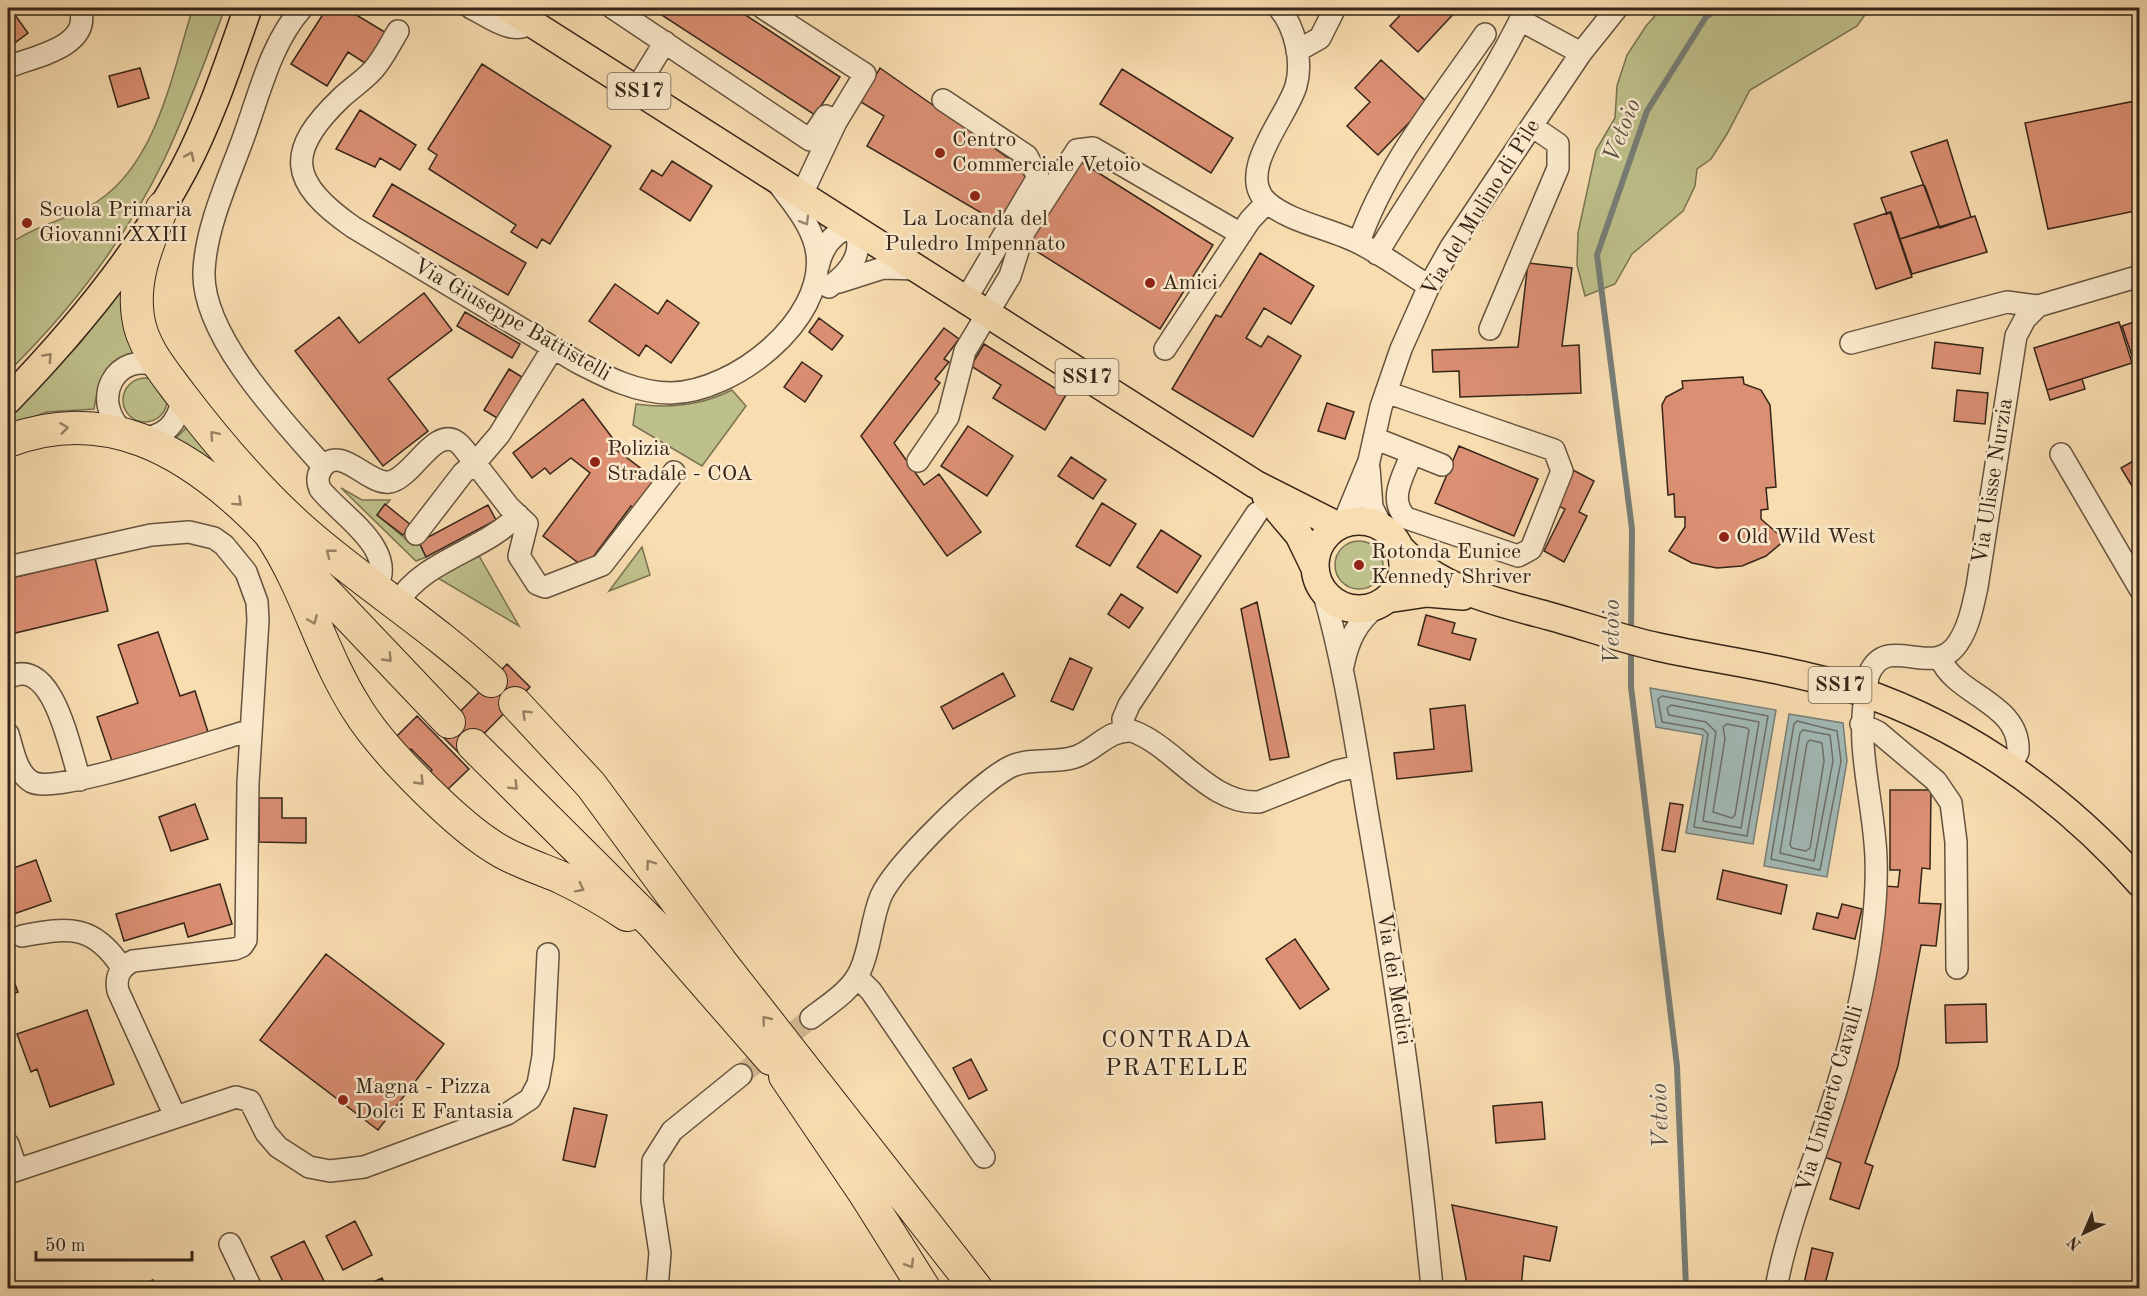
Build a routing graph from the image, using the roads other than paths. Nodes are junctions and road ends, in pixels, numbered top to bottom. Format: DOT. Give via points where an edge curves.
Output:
graph roads {
  1 [pos="80,8"];
  2 [pos="248,8"];
  3 [pos="302,8"];
  4 [pos="471,8"];
  5 [pos="613,8"];
  6 [pos="763,8"];
  7 [pos="1279,8"];
  8 [pos="1335,8"];
  9 [pos="1617,8"];
  10 [pos="1523,14"];
  11 [pos="519,15"];
  12 [pos="398,31"];
  13 [pos="1485,34"];
  14 [pos="665,42"];
  15 [pos="1297,51"];
  16 [pos="1581,53"];
  17 [pos="8,67"];
  18 [pos="636,89"];
  19 [pos="943,100"];
  20 [pos="836,122"];
  21 [pos="1532,126"];
  22 [pos="770,174"];
  23 [pos="802,194"];
  24 [pos="1268,202"];
  25 [pos="162,208"];
  26 [pos="853,226"];
  27 [pos="1241,234"];
  28 [pos="1359,242"];
  29 [pos="1377,254"];
  30 [pos="818,267"];
  31 [pos="920,269"];
  32 [pos="2139,276"];
  33 [pos="1429,286"];
  34 [pos="829,287"];
  35 [pos="977,306"];
  36 [pos="2038,306"];
  37 [pos="801,311"];
  38 [pos="1490,329"];
  39 [pos="1851,344"];
  40 [pos="553,348"];
  41 [pos="1165,349"];
  42 [pos="161,367"];
  43 [pos="1386,392"];
  44 [pos="183,398"];
  45 [pos="8,400"];
  46 [pos="131,436"];
  47 [pos="1374,438"];
  48 [pos="8,441"];
  49 [pos="1412,453"];
  50 [pos="2061,454"];
  51 [pos="918,461"];
  52 [pos="1369,461"];
  53 [pos="475,463"];
  54 [pos="1442,465"];
  55 [pos="323,466"];
  56 [pos="674,472"];
  57 [pos="1255,484"];
  58 [pos="1257,513"];
  59 [pos="518,515"];
  60 [pos="1340,525"];
  61 [pos="1382,527"];
  62 [pos="268,531"];
  63 [pos="416,534"];
  64 [pos="1399,547"];
  65 [pos="8,567"];
  66 [pos="1319,578"];
  67 [pos="2139,589"];
  68 [pos="386,595"];
  69 [pos="1483,598"];
  70 [pos="1382,602"];
  71 [pos="1940,658"];
  72 [pos="1341,672"];
  73 [pos="8,678"];
  74 [pos="491,681"];
  75 [pos="1866,693"];
  76 [pos="515,703"];
  77 [pos="449,722"];
  78 [pos="1861,724"];
  79 [pos="250,730"];
  80 [pos="1124,731"];
  81 [pos="8,734"];
  82 [pos="472,745"];
  83 [pos="1359,766"];
  84 [pos="2019,774"];
  85 [pos="80,780"];
  86 [pos="2139,883"];
  87 [pos="2139,903"];
  88 [pos="22,936"];
  89 [pos="548,954"];
  90 [pos="122,968"];
  91 [pos="1957,968"];
  92 [pos="700,977"];
  93 [pos="857,977"];
  94 [pos="811,1017"];
  95 [pos="794,1071"];
  96 [pos="741,1075"];
  97 [pos="175,1116"];
  98 [pos="8,1144"];
  99 [pos="984,1157"];
  100 [pos="11,1172"];
  101 [pos="230,1244"];
  102 [pos="964,1285"];
  103 [pos="250,1288"];
  104 [pos="657,1288"];
  105 [pos="924,1288"];
  106 [pos="1432,1288"];
  107 [pos="1776,1288"];
  1 -- 17 [label="street" via="82,27 75,38"];
  25 -- 2 [label="main road, one-way" via="206,122"];
  3 -- 55 [label="street" via="288,25 271,59 209,240 204,286 213,316 238,360"];
  4 -- 11 [label="street" via="515,29 523,28"];
  5 -- 14 [label="street"];
  6 -- 20 [label="street" via="865,74"];
  7 -- 15 [label="street"];
  8 -- 15 [label="street" via="1320,38"];
  9 -- 16 [label="street, Via del Mulino di Pile"];
  10 -- 16 [label="street"];
  10 -- 29 [label="street" via="1496,65"];
  11 -- 18 [label="main road, SS17"];
  12 -- 40 [label="street, Via Giuseppe Battistelli" via="377,65 338,102 302,147 302,168 313,191 325,206 353,227"];
  13 -- 28 [label="street" via="1389,172"];
  14 -- 18 [label="street"];
  14 -- 20 [label="street" via="810,140 826,116"];
  15 -- 24 [label="street" via="1296,84 1257,167 1258,186"];
  16 -- 21 [label="street, Via del Mulino di Pile"];
  18 -- 22 [label="main road, SS17"];
  19 -- 35 [label="street" via="1027,156 1038,177"];
  20 -- 23 [label="street"];
  21 -- 33 [label="street, Via del Mulino di Pile"];
  21 -- 38 [label="street" via="1558,144 1558,168"];
  22 -- 23 [label="main road, SS17"];
  22 -- 30 [label="street, Via Giuseppe Battistelli, one-way" via="811,231"];
  23 -- 26 [label="main road, SS17"];
  24 -- 27 [label="street"];
  24 -- 28 [label="street" via="1280,211"];
  25 -- 42 [label="highway" via="143,258 136,296 142,334"];
  45 -- 25 [label="main road, one-way" via="81,320"];
  26 -- 30 [label="street, Via Giuseppe Battistelli" via="829,242"];
  26 -- 31 [label="main road, SS17"];
  26 -- 34 [label="street, Via Giuseppe Battistelli" via="859,242 856,257 844,276"];
  27 -- 35 [label="street" via="1093,148 1084,147 1073,154 1024,232 1018,244 1016,265"];
  27 -- 41 [label="street"];
  28 -- 29 [label="street"];
  29 -- 33 [label="street"];
  30 -- 37 [label="street, Via Giuseppe Battistelli" via="813,293"];
  31 -- 34 [label="street, Via Giuseppe Battistelli" via="883,268"];
  31 -- 35 [label="main road, SS17"];
  32 -- 36 [label="street"];
  33 -- 43 [label="street, Via del Mulino di Pile"];
  34 -- 37 [label="street, Via Giuseppe Battistelli"];
  35 -- 51 [label="street" via="948,417"];
  35 -- 57 [label="main road, SS17"];
  36 -- 39 [label="street" via="2007,302"];
  36 -- 71 [label="street, Via Ulisse Nurzia" via="2016,336 1970,615 1958,643"];
  37 -- 40 [label="street, Via Giuseppe Battistelli" via="765,352 738,374 713,386 683,392 659,393 628,386"];
  40 -- 53 [label="street" via="499,435"];
  42 -- 44 [label="highway"];
  42 -- 46 [label="street" via="139,363 127,367 111,383 107,406 111,417"];
  43 -- 47 [label="street, Via del Mulino di Pile"];
  43 -- 49 [label="street" via="1554,450 1562,471 1531,549 1518,556 1406,518 1395,500"];
  44 -- 46 [label="street" via="173,425 164,433"];
  68 -- 44 [label="highway, one-way" via="281,509"];
  48 -- 46 [label="highway, one-way" via="75,426"];
  46 -- 62 [label="highway, one-way" via="206,476"];
  47 -- 49 [label="street"];
  47 -- 52 [label="street, Via del Mulino di Pile"];
  49 -- 54 [label="street"];
  50 -- 67 [label="street"];
  52 -- 60 [label="street, Via del Mulino di Pile"];
  52 -- 61 [label="street, Via del Mulino di Pile" via="1372,507"];
  53 -- 55 [label="street" via="459,444 446,438 390,482 379,481 340,461"];
  53 -- 59 [label="street"];
  53 -- 63 [label="street"];
  55 -- 68 [label="street" via="318,478 320,489 376,550"];
  56 -- 59 [label="street" via="602,565 545,587 537,584 519,556 527,525"];
  57 -- 60 [label="main road, SS17"];
  57 -- 66 [label="main road, SS17" via="1299,535"];
  58 -- 80 [label="street" via="1128,705"];
  59 -- 68 [label="street" via="501,530"];
  60 -- 61 [label="main road, SS17" via="1362,521"];
  60 -- 66 [label="main road" via="1322,540"];
  61 -- 64 [label="main road, SS17"];
  62 -- 77 [label="highway, one-way"];
  62 -- 92 [label="highway, one-way" via="285,556 350,697 364,721 399,760 485,842 618,909 658,938"];
  64 -- 69 [label="main road, SS17" via="1430,574"];
  64 -- 70 [label="main road" via="1402,575 1395,591"];
  65 -- 79 [label="street" via="171,532 202,534 224,545 246,572 257,602"];
  66 -- 70 [label="main road, SS17" via="1331,600 1348,608 1360,609"];
  66 -- 72 [label="street, Via dei Medici"];
  68 -- 74 [label="highway"];
  69 -- 70 [label="main road, SS17" via="1427,593"];
  69 -- 75 [label="main road, SS17" via="1655,647 1818,679"];
  70 -- 72 [label="street, Via dei Medici" via="1356,627"];
  71 -- 75 [label="street" via="1885,656 1869,675"];
  71 -- 84 [label="street" via="1954,680 1994,705 2013,731"];
  72 -- 83 [label="street, Via dei Medici"];
  73 -- 85 [label="street" via="31,674 45,686"];
  75 -- 78 [label="street, Via Umberto Cavalli"];
  75 -- 84 [label="main road, SS17" via="1928,721"];
  95 -- 76 [label="highway, one-way" via="721,962 591,785"];
  78 -- 91 [label="street" via="1878,732 1931,776 1951,803 1956,842"];
  78 -- 107 [label="street, Via Umberto Cavalli" via="1876,859 1872,924 1848,1051"];
  79 -- 85 [label="street"];
  79 -- 90 [label="street" via="244,944 235,949 139,959"];
  80 -- 83 [label="street" via="1138,734 1222,793 1247,803"];
  80 -- 93 [label="street" via="1074,757 1012,766 971,794 888,883 880,897"];
  81 -- 85 [label="street" via="19,767 30,780 49,785"];
  82 -- 92 [label="highway, one-way" via="654,925"];
  83 -- 106 [label="street, Via dei Medici" via="1401,1012"];
  84 -- 86 [label="main road" via="2089,831"];
  84 -- 87 [label="main road" via="2070,824"];
  88 -- 90 [label="street" via="50,930 78,932 109,948"];
  89 -- 97 [label="street" via="538,1084 530,1099 500,1118 364,1167 330,1171 309,1167 278,1147 245,1098 229,1098"];
  90 -- 97 [label="street" via="118,991"];
  92 -- 95 [label="highway"];
  93 -- 94 [label="street"];
  93 -- 99 [label="street" via="871,991"];
  95 -- 102 [label="highway"];
  95 -- 105 [label="highway, one-way"];
  96 -- 104 [label="street" via="672,1131 653,1161 652,1200 660,1253"];
  97 -- 100 [label="street"];
  98 -- 100 [label="street"];
  101 -- 103 [label="street"];
}
